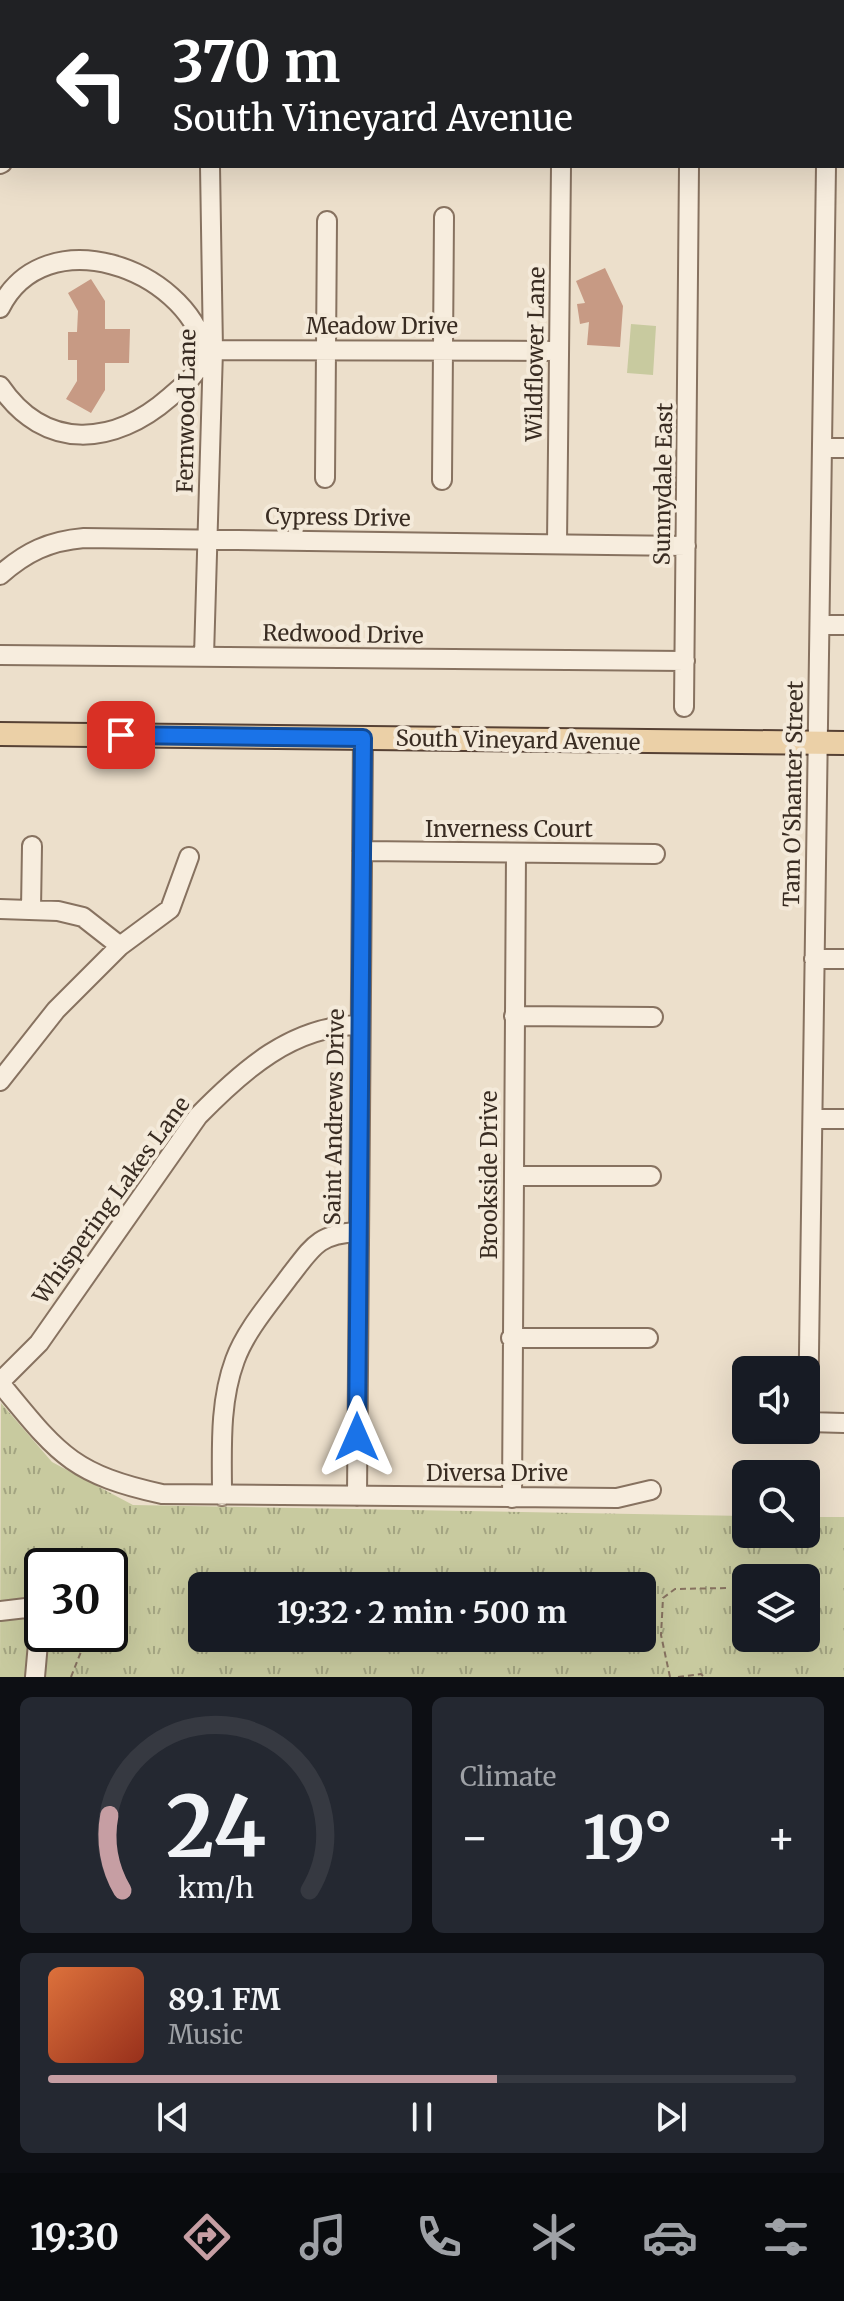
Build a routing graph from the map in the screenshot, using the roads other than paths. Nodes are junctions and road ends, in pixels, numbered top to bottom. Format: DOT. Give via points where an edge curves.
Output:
graph roads {
  1 [pos="210,168"];
  2 [pos="561,168"];
  3 [pos="689,168"];
  4 [pos="826,168"];
  5 [pos="444,217"];
  6 [pos="327,221"];
  7 [pos="834,267"];
  8 [pos="0,308"];
  9 [pos="209,350"];
  10 [pos="326,350"];
  11 [pos="443,350"];
  12 [pos="558,351"];
  13 [pos="0,386"];
  14 [pos="823,448"];
  15 [pos="844,448"];
  16 [pos="325,478"];
  17 [pos="442,480"];
  18 [pos="208,540"];
  19 [pos="557,543"];
  20 [pos="686,546"];
  21 [pos="0,575"];
  22 [pos="821,625"];
  23 [pos="844,625"];
  24 [pos="0,655"];
  25 [pos="204,656"];
  26 [pos="685,661"];
  27 [pos="684,707"];
  28 [pos="0,734"];
  29 [pos="363,738"];
  30 [pos="816,743"];
  31 [pos="844,743"];
  32 [pos="32,846"];
  33 [pos="362,851"];
  34 [pos="516,853"];
  35 [pos="655,854"];
  36 [pos="189,857"];
  37 [pos="0,909"];
  38 [pos="31,909"];
  39 [pos="120,946"];
  40 [pos="814,959"];
  41 [pos="844,959"];
  42 [pos="514,1016"];
  43 [pos="653,1017"];
  44 [pos="359,1025"];
  45 [pos="0,1081"];
  46 [pos="813,1119"];
  47 [pos="844,1119"];
  48 [pos="515,1176"];
  49 [pos="651,1176"];
  50 [pos="357,1232"];
  51 [pos="511,1338"];
  52 [pos="648,1338"];
  53 [pos="809,1356"];
  54 [pos="0,1382"];
  55 [pos="820,1422"];
  56 [pos="844,1423"];
  57 [pos="651,1490"];
  58 [pos="222,1496"];
  59 [pos="357,1496"];
  60 [pos="512,1498"];
  61 [pos="0,1611"];
  62 [pos="35,1677"];
  1 -- 9 [label="street, Fernwood Lane"];
  2 -- 12 [label="street, Wildflower Lane"];
  3 -- 20 [label="street, Sunnydale East"];
  4 -- 7 [label="street, Tam O'Shanter Street"];
  5 -- 11 [label="street"];
  6 -- 10 [label="street"];
  7 -- 14 [label="street, Tam O'Shanter Street"];
  8 -- 9 [label="street" via="16,286 45,266 103,261 138,272 165,292 192,316"];
  9 -- 10 [label="street, Meadow Drive"];
  9 -- 13 [label="street" via="194,378 160,406 101,434 68,434 36,423"];
  9 -- 18 [label="street, Fernwood Lane"];
  10 -- 11 [label="street, Meadow Drive"];
  10 -- 16 [label="street"];
  11 -- 12 [label="street, Meadow Drive"];
  11 -- 17 [label="street"];
  12 -- 19 [label="street, Wildflower Lane"];
  14 -- 15 [label="street"];
  14 -- 22 [label="street, Tam O'Shanter Street"];
  18 -- 19 [label="street, Cypress Drive"];
  18 -- 21 [label="street, Cypress Drive" via="58,541 33,549"];
  18 -- 25 [label="street, Fernwood Lane"];
  19 -- 20 [label="street, Cypress Drive"];
  20 -- 26 [label="street, Sunnydale East"];
  22 -- 23 [label="street"];
  22 -- 30 [label="street, Tam O'Shanter Street"];
  24 -- 25 [label="street, Redwood Drive"];
  25 -- 26 [label="street, Redwood Drive"];
  26 -- 27 [label="street, Sunnydale East"];
  28 -- 29 [label="main road, South Vineyard Avenue"];
  29 -- 30 [label="main road, South Vineyard Avenue"];
  29 -- 33 [label="street, Saint Andrews Drive"];
  30 -- 31 [label="main road, South Vineyard Avenue"];
  30 -- 40 [label="street, Tam O'Shanter Street"];
  32 -- 38 [label="street"];
  33 -- 34 [label="street, Inverness Court"];
  33 -- 44 [label="street, Saint Andrews Drive"];
  34 -- 35 [label="street, Inverness Court"];
  34 -- 42 [label="street, Brookside Drive"];
  36 -- 39 [label="street" via="170,909"];
  37 -- 38 [label="street"];
  38 -- 39 [label="street" via="83,917"];
  39 -- 45 [label="street" via="56,1010"];
  40 -- 41 [label="street"];
  40 -- 46 [label="street, Tam O'Shanter Street"];
  42 -- 43 [label="street"];
  42 -- 48 [label="street, Brookside Drive"];
  44 -- 50 [label="street, Saint Andrews Drive"];
  44 -- 54 [label="street, Whispering Lakes Lane" via="328,1026 292,1039 229,1084 198,1116 39,1343"];
  46 -- 47 [label="street"];
  46 -- 53 [label="street, Tam O'Shanter Street"];
  48 -- 49 [label="street"];
  48 -- 51 [label="street, Brookside Drive"];
  50 -- 58 [label="street" via="333,1233 317,1241 235,1359 223,1410"];
  50 -- 59 [label="street, Saint Andrews Drive"];
  51 -- 52 [label="street"];
  51 -- 60 [label="street, Brookside Drive"];
  54 -- 58 [label="street, Diversa Drive" via="58,1452 80,1468 162,1494"];
  55 -- 56 [label="street"];
  57 -- 60 [label="street, Diversa Drive" via="617,1498"];
  58 -- 59 [label="street, Diversa Drive"];
  59 -- 60 [label="street, Diversa Drive"];
  61 -- 62 [label="street" via="26,1608 37,1614"];
}
